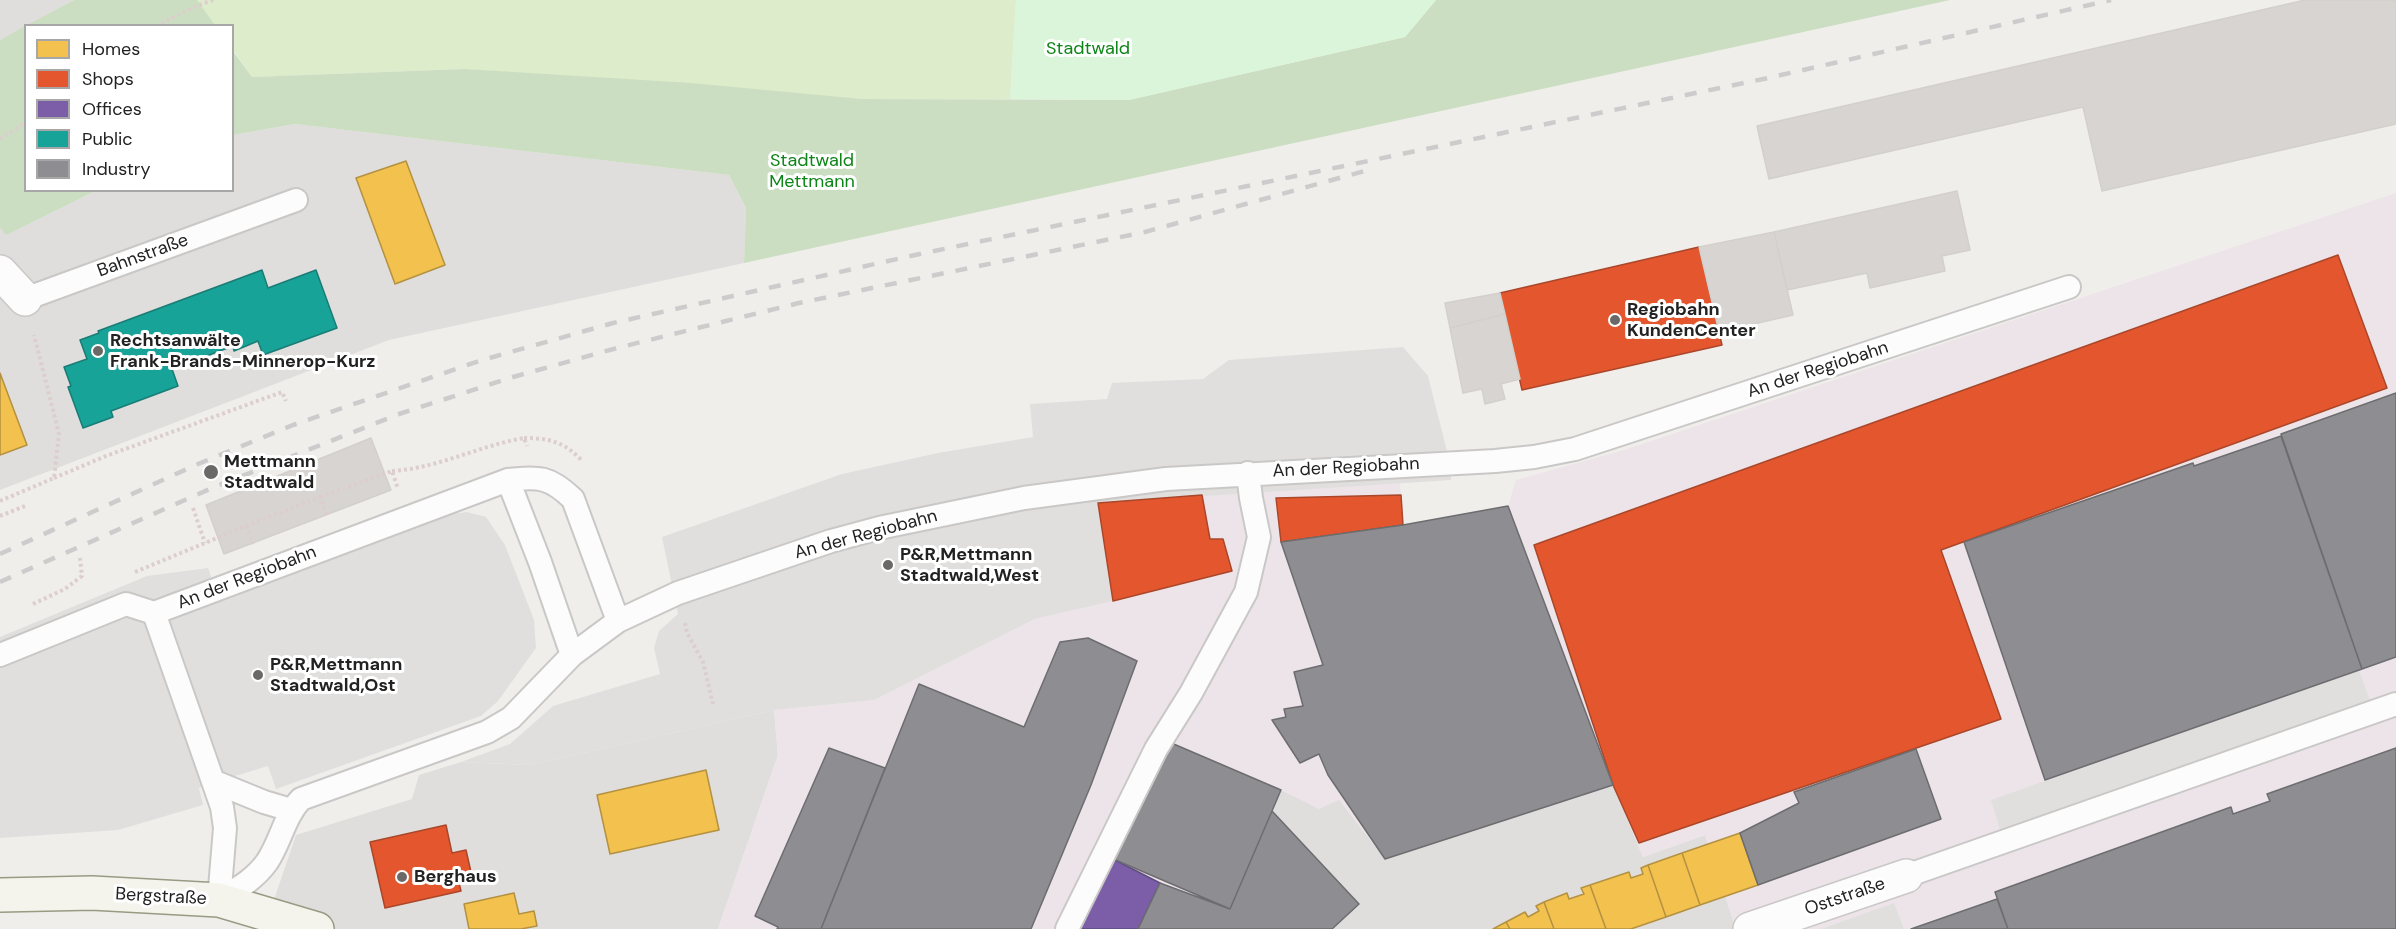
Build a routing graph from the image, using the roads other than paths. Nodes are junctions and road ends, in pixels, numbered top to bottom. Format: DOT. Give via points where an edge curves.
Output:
graph roads {
  1 [pos="296,200"];
  2 [pos="0,272"];
  3 [pos="2069,286"];
  4 [pos="25,299"];
  5 [pos="1248,473"];
  6 [pos="508,480"];
  7 [pos="154,613"];
  8 [pos="618,621"];
  9 [pos="0,655"];
  10 [pos="572,655"];
  11 [pos="2396,704"];
  12 [pos="215,782"];
  13 [pos="291,810"];
  14 [pos="1906,876"];
  15 [pos="0,896"];
  16 [pos="219,900"];
  17 [pos="317,929"];
  18 [pos="1067,929"];
  19 [pos="1750,929"];
  1 -- 4 [label="lane, Bahnstraße"];
  2 -- 4 [label="street"];
  3 -- 5 [label="lane, An der Regiobahn" via="1575,449 1495,461"];
  5 -- 8 [label="lane, An der Regiobahn" via="1080,490 927,517 831,541 678,593"];
  5 -- 18 [label="lane" via="1259,537 1246,592 1156,749"];
  6 -- 7 [label="lane, An der Regiobahn"];
  6 -- 8 [label="lane, An der Regiobahn" via="533,477 558,484 573,499"];
  6 -- 10 [label="lane"];
  7 -- 9 [label="lane" via="126,604"];
  7 -- 12 [label="lane, An der Regiobahn"];
  8 -- 10 [label="lane, An der Regiobahn"];
  10 -- 13 [label="lane, An der Regiobahn" via="511,718 487,732 301,799"];
  11 -- 14 [label="lane"];
  12 -- 13 [label="lane"];
  12 -- 16 [label="lane, An der Regiobahn" via="225,828"];
  13 -- 16 [label="lane" via="268,860 251,881"];
  14 -- 19 [label="street, Oststraße"];
  15 -- 16 [label="street, Bergstraße" via="93,893"];
  16 -- 17 [label="street, Bergstraße"];
}
